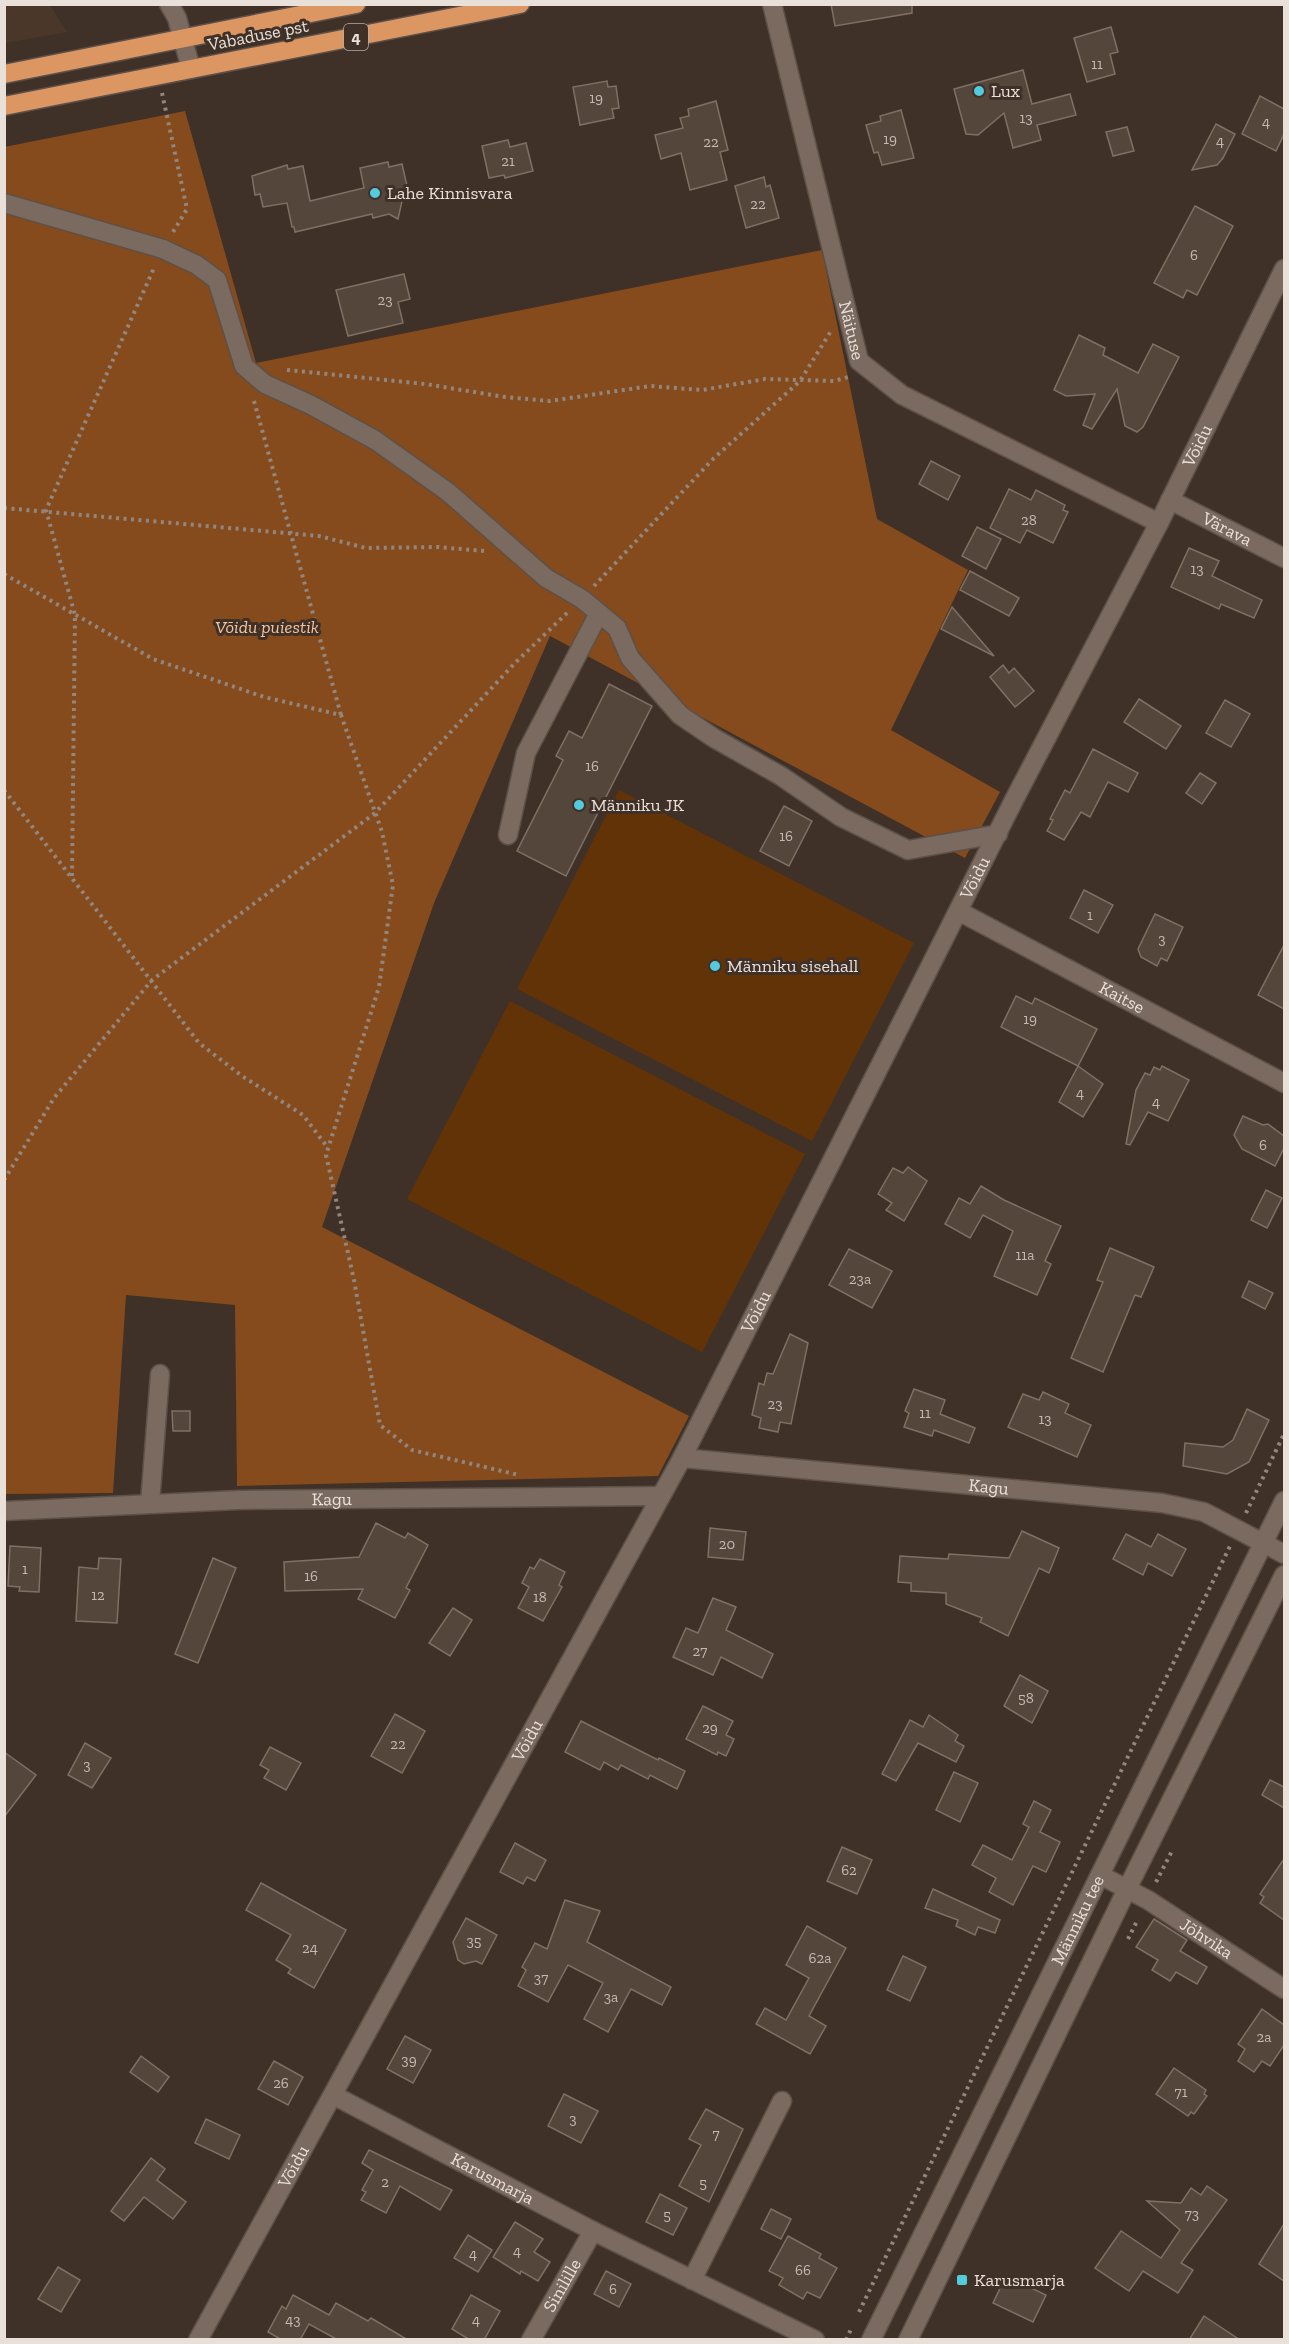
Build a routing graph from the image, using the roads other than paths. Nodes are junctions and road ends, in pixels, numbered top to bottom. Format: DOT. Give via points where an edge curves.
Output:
graph roads {
  1 [pos="169,4"];
  2 [pos="356,4"];
  3 [pos="520,4"];
  4 [pos="772,4"];
  5 [pos="184,37"];
  6 [pos="191,69"];
  7 [pos="4,74"];
  8 [pos="4,106"];
  9 [pos="4,203"];
  10 [pos="1284,269"];
  11 [pos="1170,500"];
  12 [pos="1159,523"];
  13 [pos="1284,558"];
  14 [pos="599,613"];
  15 [pos="998,834"];
  16 [pos="508,835"];
  17 [pos="960,912"];
  18 [pos="1284,1083"];
  19 [pos="160,1374"];
  20 [pos="682,1458"];
  21 [pos="660,1496"];
  22 [pos="1284,1501"];
  23 [pos="150,1503"];
  24 [pos="4,1511"];
  25 [pos="1264,1542"];
  26 [pos="1284,1554"];
  27 [pos="1284,1575"];
  28 [pos="1100,1875"];
  29 [pos="1127,1889"];
  30 [pos="1284,1989"];
  31 [pos="333,2095"];
  32 [pos="782,2101"];
  33 [pos="593,2232"];
  34 [pos="692,2280"];
  35 [pos="198,2340"];
  36 [pos="531,2340"];
  37 [pos="814,2340"];
  38 [pos="871,2340"];
  39 [pos="908,2340"];
  1 -- 5 [label="street"];
  2 -- 5 [label="highway, Vabaduse pst / 4"];
  3 -- 6 [label="highway, Vabaduse pst / 4"];
  4 -- 12 [label="street, Näituse" via="859,361 902,395"];
  5 -- 6 [label="street"];
  5 -- 7 [label="highway, Vabaduse pst / 4"];
  6 -- 8 [label="highway, Vabaduse pst / 4"];
  9 -- 14 [label="street" via="163,249 197,265 218,280 244,366 258,378 375,440 448,492 546,578"];
  10 -- 11 [label="street, Võidu"];
  11 -- 12 [label="street, Võidu"];
  11 -- 13 [label="street, Värava"];
  12 -- 15 [label="street, Võidu"];
  14 -- 15 [label="street" via="617,628 630,658 680,715 841,817 908,850"];
  14 -- 16 [label="street" via="526,753"];
  15 -- 17 [label="street, Võidu"];
  17 -- 18 [label="street, Kaitse"];
  17 -- 20 [label="street, Võidu"];
  19 -- 23 [label="street"];
  20 -- 21 [label="street, Võidu"];
  20 -- 25 [label="street, Kagu" via="1162,1503 1204,1512"];
  21 -- 23 [label="street, Kagu"];
  21 -- 31 [label="street, Võidu"];
  22 -- 25 [label="street, Männiku tee"];
  23 -- 24 [label="street, Kagu"];
  25 -- 26 [label="street, Kagu"];
  25 -- 28 [label="street, Männiku tee"];
  27 -- 29 [label="street, Männiku tee"];
  28 -- 29 [label="street, Jõhvika"];
  28 -- 38 [label="street, Männiku tee"];
  29 -- 30 [label="street, Jõhvika"];
  29 -- 39 [label="street, Männiku tee"];
  31 -- 33 [label="street, Karusmarja"];
  31 -- 35 [label="street, Võidu"];
  32 -- 34 [label="street"];
  33 -- 34 [label="street, Karusmarja"];
  33 -- 36 [label="street, Sinilille"];
  34 -- 37 [label="street, Karusmarja"];
}
